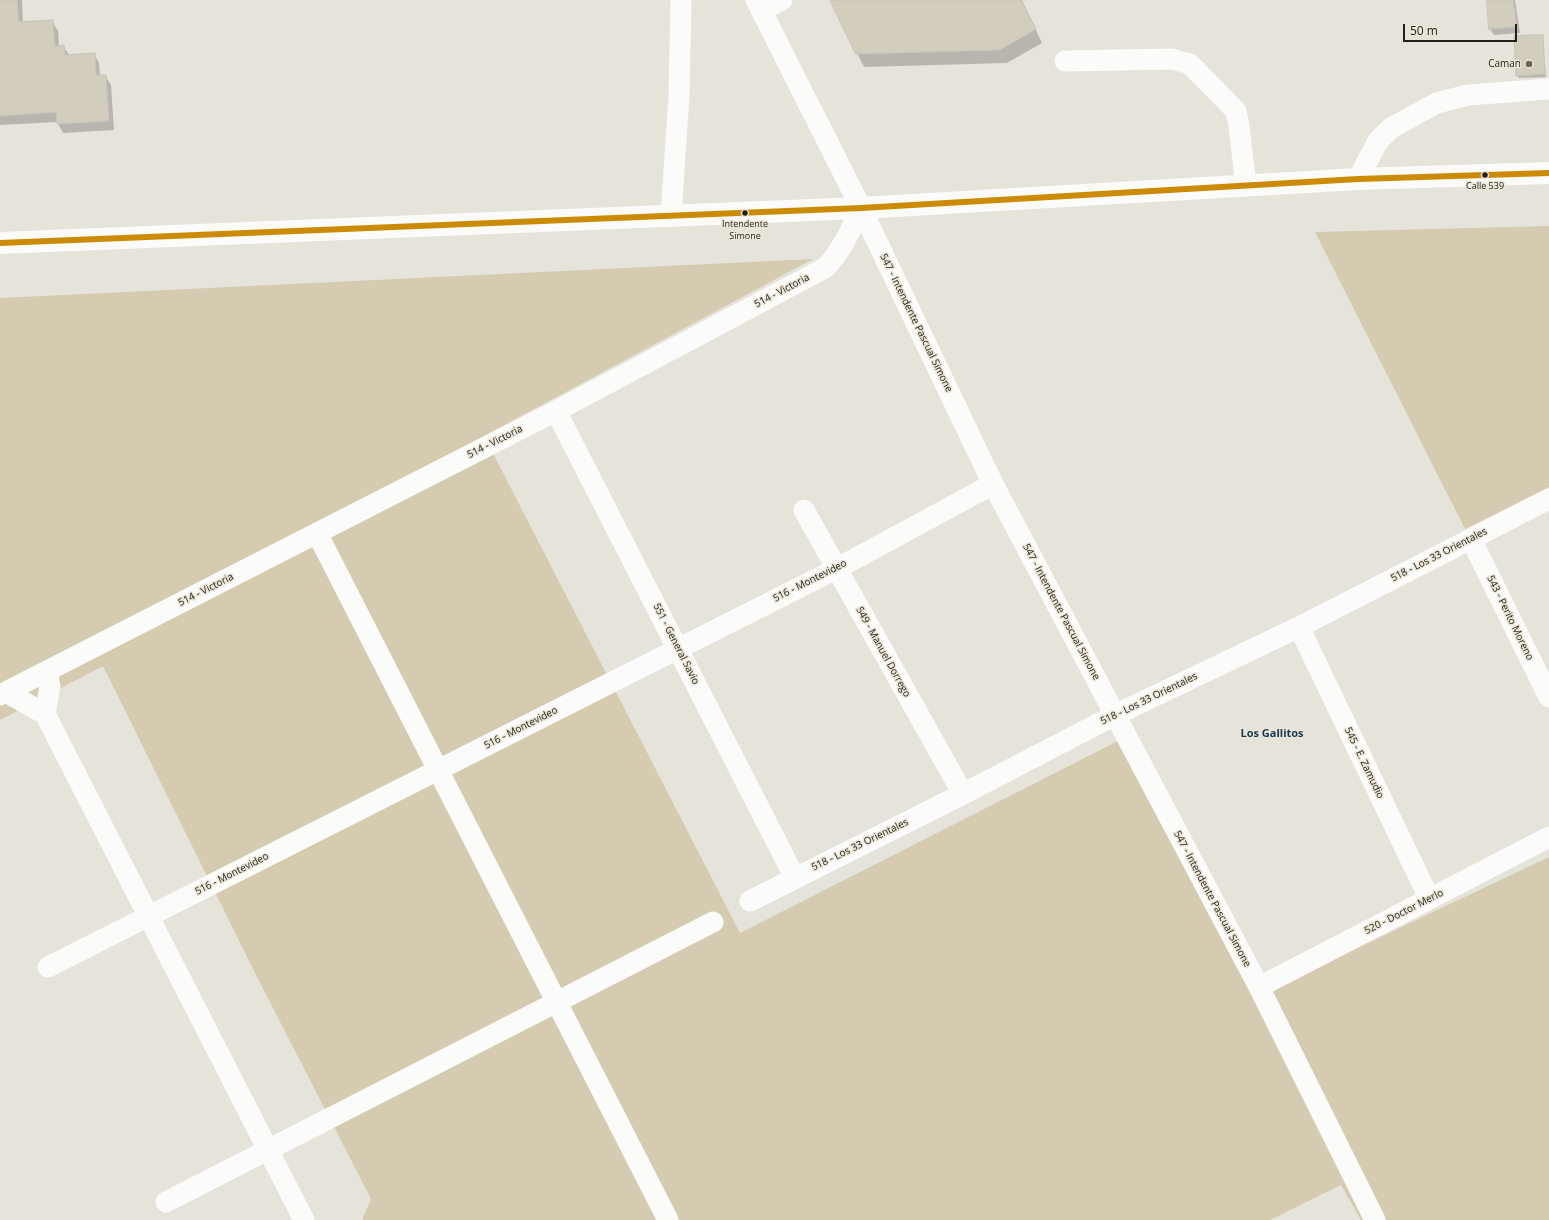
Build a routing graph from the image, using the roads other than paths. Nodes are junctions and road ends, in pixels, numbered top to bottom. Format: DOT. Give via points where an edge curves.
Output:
graph roads {
  1 [pos="681,0"];
  2 [pos="782,0"];
  3 [pos="758,5"];
  4 [pos="1065,61"];
  5 [pos="1549,89"];
  6 [pos="1549,173"];
  7 [pos="1358,179"];
  8 [pos="1246,186"];
  9 [pos="861,208"];
  10 [pos="671,216"];
  11 [pos="0,243"];
  12 [pos="556,411"];
  13 [pos="993,484"];
  14 [pos="1549,499"];
  15 [pos="804,510"];
  16 [pos="317,533"];
  17 [pos="1471,539"];
  18 [pos="836,569"];
  19 [pos="1299,627"];
  20 [pos="678,648"];
  21 [pos="47,671"];
  22 [pos="3,694"];
  23 [pos="1549,697"];
  24 [pos="45,714"];
  25 [pos="1115,714"];
  26 [pos="438,770"];
  27 [pos="963,794"];
  28 [pos="1549,837"];
  29 [pos="795,878"];
  30 [pos="1430,898"];
  31 [pos="750,901"];
  32 [pos="149,916"];
  33 [pos="713,922"];
  34 [pos="48,967"];
  35 [pos="1259,987"];
  36 [pos="557,1002"];
  37 [pos="268,1150"];
  38 [pos="166,1202"];
  39 [pos="304,1220"];
  40 [pos="668,1220"];
  41 [pos="1375,1220"];
  1 -- 10 [label="street" via="679,95"];
  2 -- 3 [label="street"];
  3 -- 9 [label="street, 547 - Intendente Pascual Simone"];
  4 -- 8 [label="street" via="1172,59 1190,64 1236,111"];
  5 -- 7 [label="street" via="1468,95 1437,103 1391,128 1378,141"];
  6 -- 7 [label="main road"];
  7 -- 8 [label="main road"];
  8 -- 9 [label="main road"];
  9 -- 10 [label="main road"];
  9 -- 12 [label="street, 514 - Victoria" via="844,243 825,268"];
  9 -- 13 [label="street, 547 - Intendente Pascual Simone"];
  10 -- 11 [label="main road"];
  12 -- 16 [label="street, 514 - Victoria"];
  12 -- 20 [label="street, 551 - General Savio"];
  13 -- 18 [label="street, 516 - Montevideo"];
  13 -- 25 [label="street, 547 - Intendente Pascual Simone"];
  14 -- 17 [label="street, 518 - Los 33 Orientales"];
  15 -- 18 [label="street, 549 - Manuel Dorrego"];
  16 -- 21 [label="street, 514 - Victoria"];
  16 -- 26 [label="street"];
  17 -- 19 [label="street, 518 - Los 33 Orientales"];
  17 -- 23 [label="street, 543 - Perito Moreno"];
  18 -- 20 [label="street, 516 - Montevideo"];
  18 -- 27 [label="street, 549 - Manuel Dorrego"];
  19 -- 25 [label="street, 518 - Los 33 Orientales"];
  19 -- 30 [label="street, 545 - E. Zamudio"];
  20 -- 26 [label="street, 516 - Montevideo"];
  20 -- 29 [label="street, 551 - General Savio"];
  21 -- 22 [label="street, 514 - Victoria"];
  21 -- 24 [label="street" via="50,686"];
  22 -- 24 [label="street"];
  24 -- 32 [label="street"];
  25 -- 27 [label="street, 518 - Los 33 Orientales"];
  25 -- 35 [label="street, 547 - Intendente Pascual Simone"];
  26 -- 32 [label="street, 516 - Montevideo"];
  26 -- 36 [label="street"];
  27 -- 29 [label="street, 518 - Los 33 Orientales"];
  28 -- 30 [label="street, 520 - Doctor Merlo"];
  29 -- 31 [label="street, 518 - Los 33 Orientales"];
  30 -- 35 [label="street, 520 - Doctor Merlo"];
  32 -- 34 [label="street, 516 - Montevideo"];
  32 -- 37 [label="street"];
  33 -- 36 [label="street"];
  35 -- 41 [label="street, 547 - Intendente Pascual Simone"];
  36 -- 37 [label="street"];
  36 -- 40 [label="street"];
  37 -- 38 [label="street"];
  37 -- 39 [label="street"];
}
